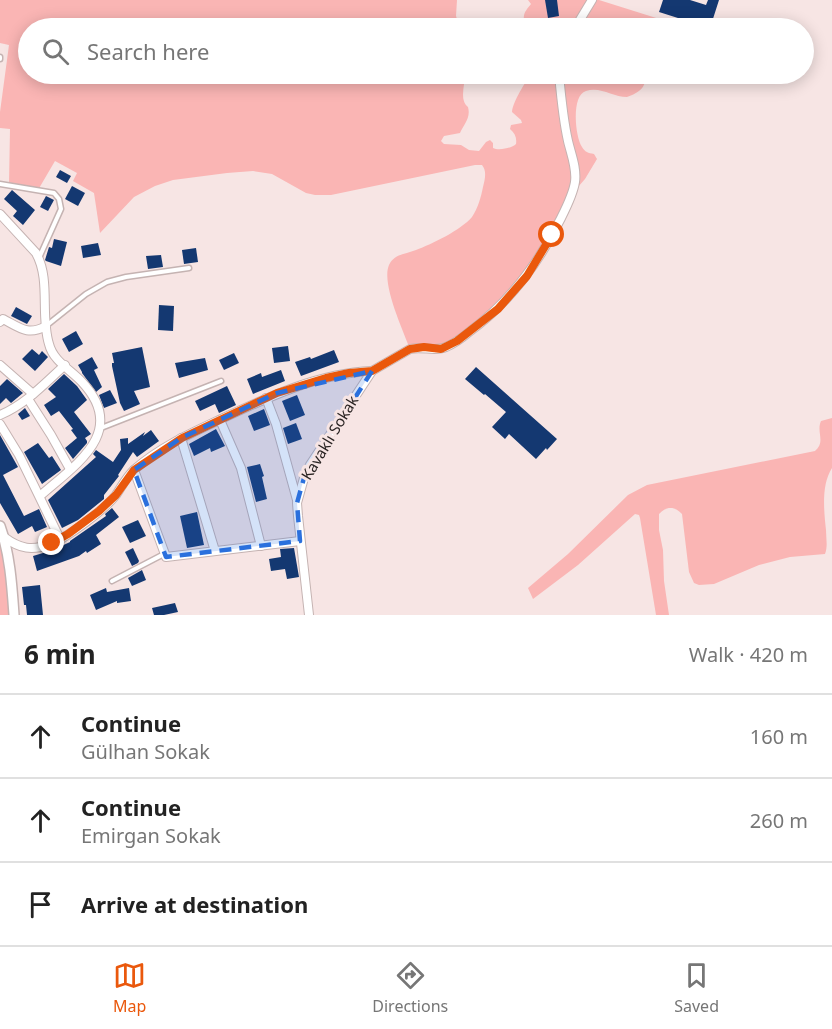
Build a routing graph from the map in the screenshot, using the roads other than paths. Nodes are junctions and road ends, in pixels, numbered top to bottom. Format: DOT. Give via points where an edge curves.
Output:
graph roads {
  1 [pos="592,0"];
  2 [pos="581,18"];
  3 [pos="560,84"];
  4 [pos="0,184"];
  5 [pos="0,214"];
  6 [pos="39,258"];
  7 [pos="189,268"];
  8 [pos="0,322"];
  9 [pos="46,326"];
  10 [pos="0,365"];
  11 [pos="65,365"];
  12 [pos="372,371"];
  13 [pos="221,381"];
  14 [pos="31,397"];
  15 [pos="266,398"];
  16 [pos="0,415"];
  17 [pos="220,420"];
  18 [pos="0,424"];
  19 [pos="101,428"];
  20 [pos="182,438"];
  21 [pos="70,469"];
  22 [pos="134,470"];
  23 [pos="40,496"];
  24 [pos="297,503"];
  25 [pos="0,526"];
  26 [pos="4,537"];
  27 [pos="60,539"];
  28 [pos="300,542"];
  29 [pos="261,546"];
  30 [pos="215,552"];
  31 [pos="165,554"];
  32 [pos="112,581"];
  33 [pos="14,615"];
  34 [pos="309,615"];
  1 -- 2 [label="street"];
  3 -- 12 [label="street" via="575,183 540,257 498,309 457,341 441,349 410,349"];
  4 -- 6 [label="lane" via="54,193 59,199 61,209"];
  5 -- 6 [label="street"];
  6 -- 9 [label="street"];
  7 -- 9 [label="lane" via="107,282"];
  8 -- 9 [label="street" via="3,319 29,332"];
  9 -- 11 [label="street" via="51,349"];
  10 -- 14 [label="street"];
  11 -- 14 [label="street"];
  11 -- 19 [label="street" via="90,392 100,413"];
  12 -- 15 [label="street" via="326,378"];
  12 -- 24 [label="street, Kavaklı Sokak" via="310,465"];
  13 -- 19 [label="lane"];
  14 -- 16 [label="street"];
  14 -- 21 [label="street"];
  15 -- 17 [label="street"];
  15 -- 24 [label="street"];
  17 -- 20 [label="street"];
  17 -- 29 [label="street" via="241,468"];
  18 -- 23 [label="street"];
  19 -- 21 [label="street"];
  20 -- 22 [label="street"];
  20 -- 30 [label="street"];
  21 -- 23 [label="street"];
  22 -- 27 [label="street" via="112,499"];
  22 -- 31 [label="street"];
  23 -- 27 [label="street"];
  24 -- 28 [label="street, Kavaklı Sokak"];
  25 -- 26 [label="street"];
  26 -- 27 [label="street" via="24,548"];
  26 -- 33 [label="street"];
  28 -- 29 [label="street"];
  28 -- 34 [label="street, Kavaklı Sokak"];
  29 -- 30 [label="street"];
  30 -- 31 [label="street" via="166,557"];
  31 -- 32 [label="lane"];
}
